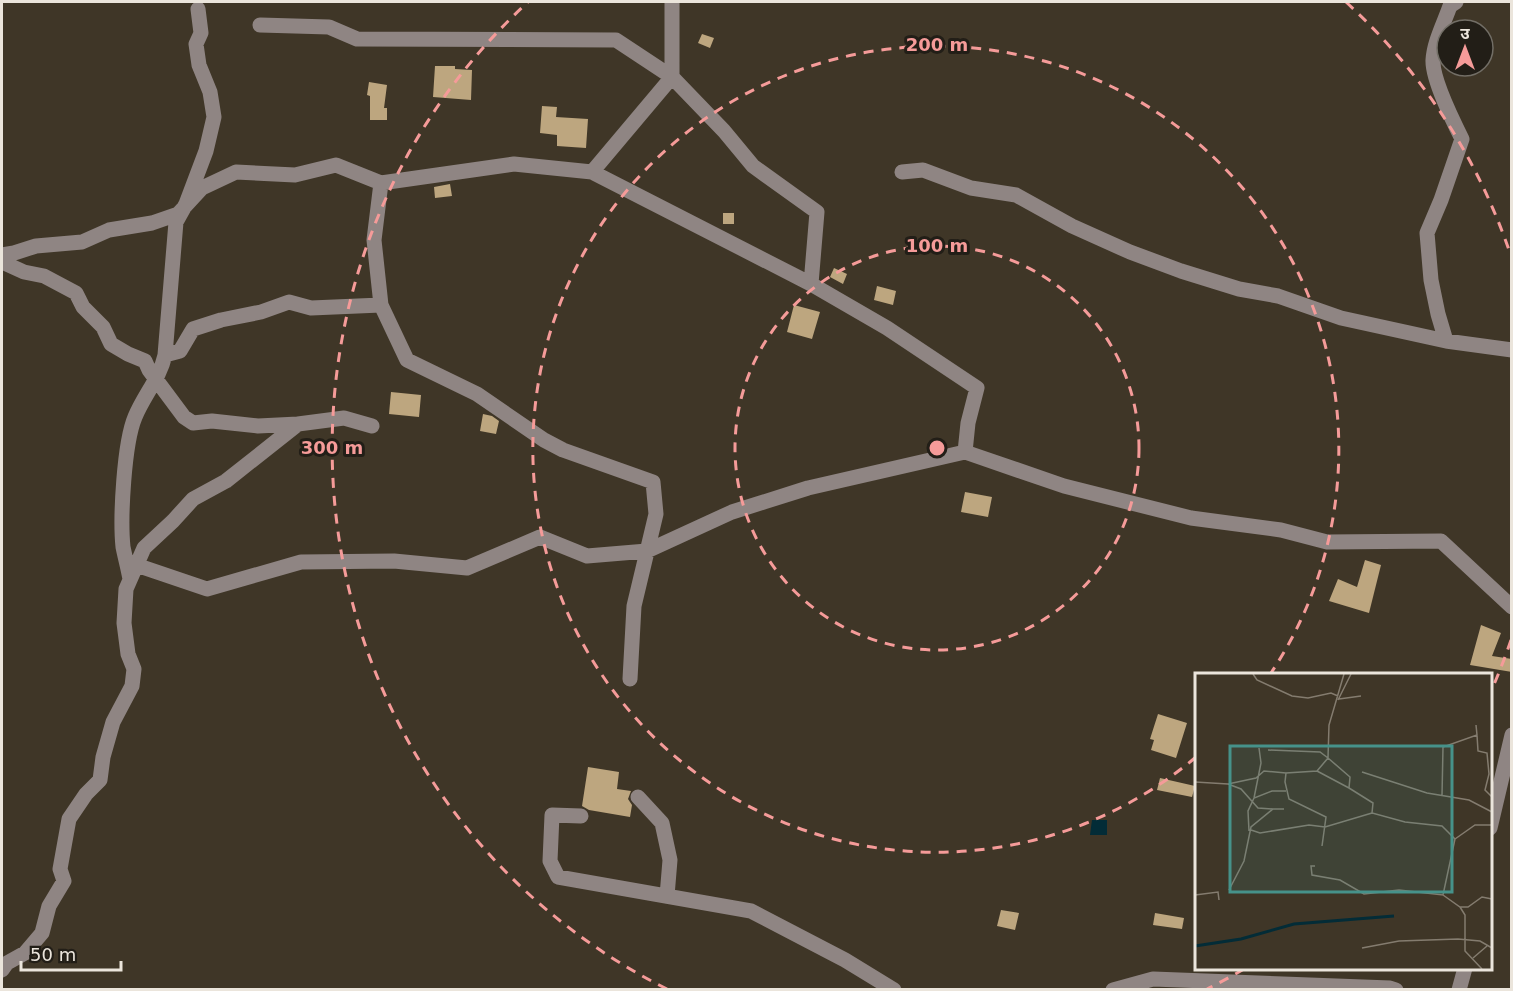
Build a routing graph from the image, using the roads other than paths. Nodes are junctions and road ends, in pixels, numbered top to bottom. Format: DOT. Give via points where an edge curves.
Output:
graph roads {
  1 [pos="672,2"];
  2 [pos="1456,2"];
  3 [pos="198,9"];
  4 [pos="260,25"];
  5 [pos="672,77"];
  6 [pos="592,172"];
  7 [pos="902,172"];
  8 [pos="381,183"];
  9 [pos="186,204"];
  10 [pos="2,255"];
  11 [pos="2,262"];
  12 [pos="811,284"];
  13 [pos="381,305"];
  14 [pos="1446,341"];
  15 [pos="1512,350"];
  16 [pos="165,355"];
  17 [pos="156,379"];
  18 [pos="298,424"];
  19 [pos="372,426"];
  20 [pos="965,452"];
  21 [pos="647,551"];
  22 [pos="145,568"];
  23 [pos="130,579"];
  24 [pos="1512,607"];
  25 [pos="630,679"];
  26 [pos="1512,735"];
  27 [pos="638,797"];
  28 [pos="581,816"];
  29 [pos="1492,824"];
  30 [pos="667,896"];
  31 [pos="2,969"];
  32 [pos="1465,970"];
  33 [pos="894,990"];
  34 [pos="1113,990"];
  35 [pos="1396,990"];
  36 [pos="1459,990"];
  1 -- 5 [label="street"];
  2 -- 14 [label="street" via="1450,6 1433,62 1449,113 1462,139 1427,233 1431,280"];
  3 -- 9 [label="street" via="199,65 210,92 214,117"];
  4 -- 5 [label="street" via="329,27 357,39 616,40"];
  5 -- 6 [label="street"];
  5 -- 12 [label="street" via="753,166 817,212"];
  6 -- 8 [label="street" via="514,164"];
  6 -- 12 [label="street"];
  7 -- 14 [label="street" via="924,170 971,188 1016,195 1072,226 1181,271 1278,296 1341,318"];
  8 -- 9 [label="street" via="336,165 295,175 236,172 202,188"];
  8 -- 13 [label="street" via="374,240"];
  9 -- 10 [label="street" via="178,214 152,223 109,230 82,242 36,246"];
  9 -- 16 [label="street" via="176,222 173,239"];
  11 -- 17 [label="street" via="44,276 76,293 83,307 103,327 111,344 146,361"];
  12 -- 20 [label="street" via="887,328 977,388"];
  13 -- 16 [label="street" via="311,308 289,302 193,329 180,351"];
  13 -- 21 [label="street" via="407,360 477,394 563,450 653,482 657,514"];
  14 -- 15 [label="street"];
  16 -- 17 [label="street"];
  17 -- 18 [label="street" via="184,417 193,423"];
  17 -- 23 [label="street" via="135,417 128,443 123,548"];
  18 -- 19 [label="street" via="344,418"];
  18 -- 23 [label="street" via="226,481 193,499 144,548"];
  20 -- 21 [label="street" via="808,488 743,508"];
  20 -- 24 [label="street" via="1064,486 1191,518 1281,530 1327,542 1441,541"];
  21 -- 22 [label="street" via="587,556 540,537 467,568 394,561 301,562 207,589"];
  21 -- 25 [label="street" via="634,606"];
  23 -- 31 [label="street" via="124,623 134,669 132,686 113,722 100,780 69,819 60,869 64,881 49,906 42,933 25,953"];
  26 -- 29 [label="street"];
  27 -- 30 [label="street" via="662,823 670,860"];
  28 -- 30 [label="street" via="552,815 550,861 558,877"];
  30 -- 33 [label="street" via="751,911"];
  32 -- 36 [label="street"];
  34 -- 35 [label="street" via="1153,979"];
}
